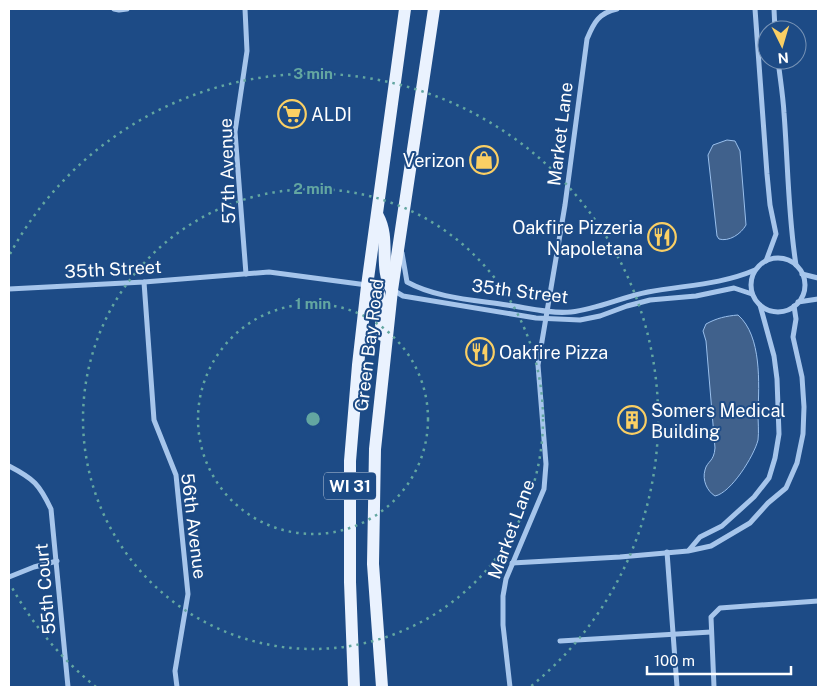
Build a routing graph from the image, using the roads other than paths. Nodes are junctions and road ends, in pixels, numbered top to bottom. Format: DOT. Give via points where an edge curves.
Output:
graph roads {
  1 [pos="114,9"];
  2 [pos="127,9"];
  3 [pos="244,9"];
  4 [pos="405,9"];
  5 [pos="434,9"];
  6 [pos="617,9"];
  7 [pos="755,9"];
  8 [pos="779,70"];
  9 [pos="377,215"];
  10 [pos="400,244"];
  11 [pos="766,260"];
  12 [pos="796,265"];
  13 [pos="755,270"];
  14 [pos="246,274"];
  15 [pos="802,274"];
  16 [pos="818,278"];
  17 [pos="144,282"];
  18 [pos="367,286"];
  19 [pos="9,289"];
  20 [pos="392,290"];
  21 [pos="752,294"];
  22 [pos="818,299"];
  23 [pos="796,304"];
  24 [pos="760,305"];
  25 [pos="548,312"];
  26 [pos="546,320"];
  27 [pos="386,344"];
  28 [pos="9,466"];
  29 [pos="688,550"];
  30 [pos="666,552"];
  31 [pos="57,561"];
  32 [pos="512,564"];
  33 [pos="9,576"];
  34 [pos="818,602"];
  35 [pos="711,632"];
  36 [pos="674,635"];
  37 [pos="560,640"];
  38 [pos="68,687"];
  39 [pos="177,687"];
  40 [pos="354,687"];
  41 [pos="382,687"];
  42 [pos="510,687"];
  43 [pos="677,687"];
  44 [pos="714,687"];
  1 -- 2 [label="street"];
  3 -- 14 [label="street, 57th Avenue" via="248,51 236,132"];
  4 -- 9 [label="main road, Green Bay Road / WI 31"];
  5 -- 10 [label="main road, Green Bay Road / WI 31"];
  6 -- 25 [label="street, Market Lane" via="608,11 593,23 587,38"];
  7 -- 11 [label="street" via="767,174 776,234"];
  8 -- 12 [label="street" via="791,237"];
  9 -- 18 [label="main road, Green Bay Road / WI 31"];
  9 -- 20 [label="main road" via="385,234 385,274"];
  10 -- 20 [label="main road, Green Bay Road / WI 31"];
  10 -- 25 [label="street, 35th Street" via="408,282 419,288"];
  11 -- 12 [label="street" via="782,258"];
  11 -- 13 [label="street"];
  12 -- 15 [label="street"];
  13 -- 21 [label="street"];
  13 -- 25 [label="street, 35th Street" via="737,278 647,292 590,309"];
  14 -- 17 [label="street, 35th Street"];
  14 -- 18 [label="street, 35th Street" via="270,272"];
  15 -- 16 [label="street"];
  15 -- 23 [label="street" via="804,289"];
  17 -- 19 [label="street, 35th Street"];
  17 -- 39 [label="street, 56th Avenue" via="154,420 176,475 188,594 176,671"];
  18 -- 27 [label="main road" via="378,291 380,325"];
  18 -- 40 [label="main road, Green Bay Road / WI 31" via="350,461"];
  20 -- 26 [label="street, 35th Street" via="403,296"];
  20 -- 27 [label="main road, Green Bay Road / WI 31"];
  21 -- 24 [label="street"];
  21 -- 26 [label="street, 35th Street" via="734,288 696,296 650,300 580,320"];
  22 -- 23 [label="street"];
  23 -- 24 [label="street" via="776,312"];
  23 -- 29 [label="street" via="793,337 802,377 804,407 803,434 790,480 786,488 750,523 711,546"];
  24 -- 29 [label="street" via="778,379 779,434 775,458 768,478 754,497 722,526 700,537"];
  25 -- 26 [label="street, Market Lane"];
  26 -- 32 [label="street, Market Lane" via="538,365 546,464 544,489"];
  27 -- 41 [label="main road, Green Bay Road / WI 31" via="376,449 372,564"];
  28 -- 31 [label="street, 55th Court" via="30,477 42,491 51,510"];
  29 -- 30 [label="street"];
  30 -- 32 [label="street"];
  30 -- 36 [label="street"];
  31 -- 33 [label="street"];
  31 -- 38 [label="street, 55th Court"];
  32 -- 42 [label="street, Market Lane" via="503,596"];
  34 -- 35 [label="street" via="720,608 711,616"];
  35 -- 36 [label="street"];
  35 -- 44 [label="street"];
  36 -- 37 [label="street"];
  36 -- 43 [label="street"];
}
